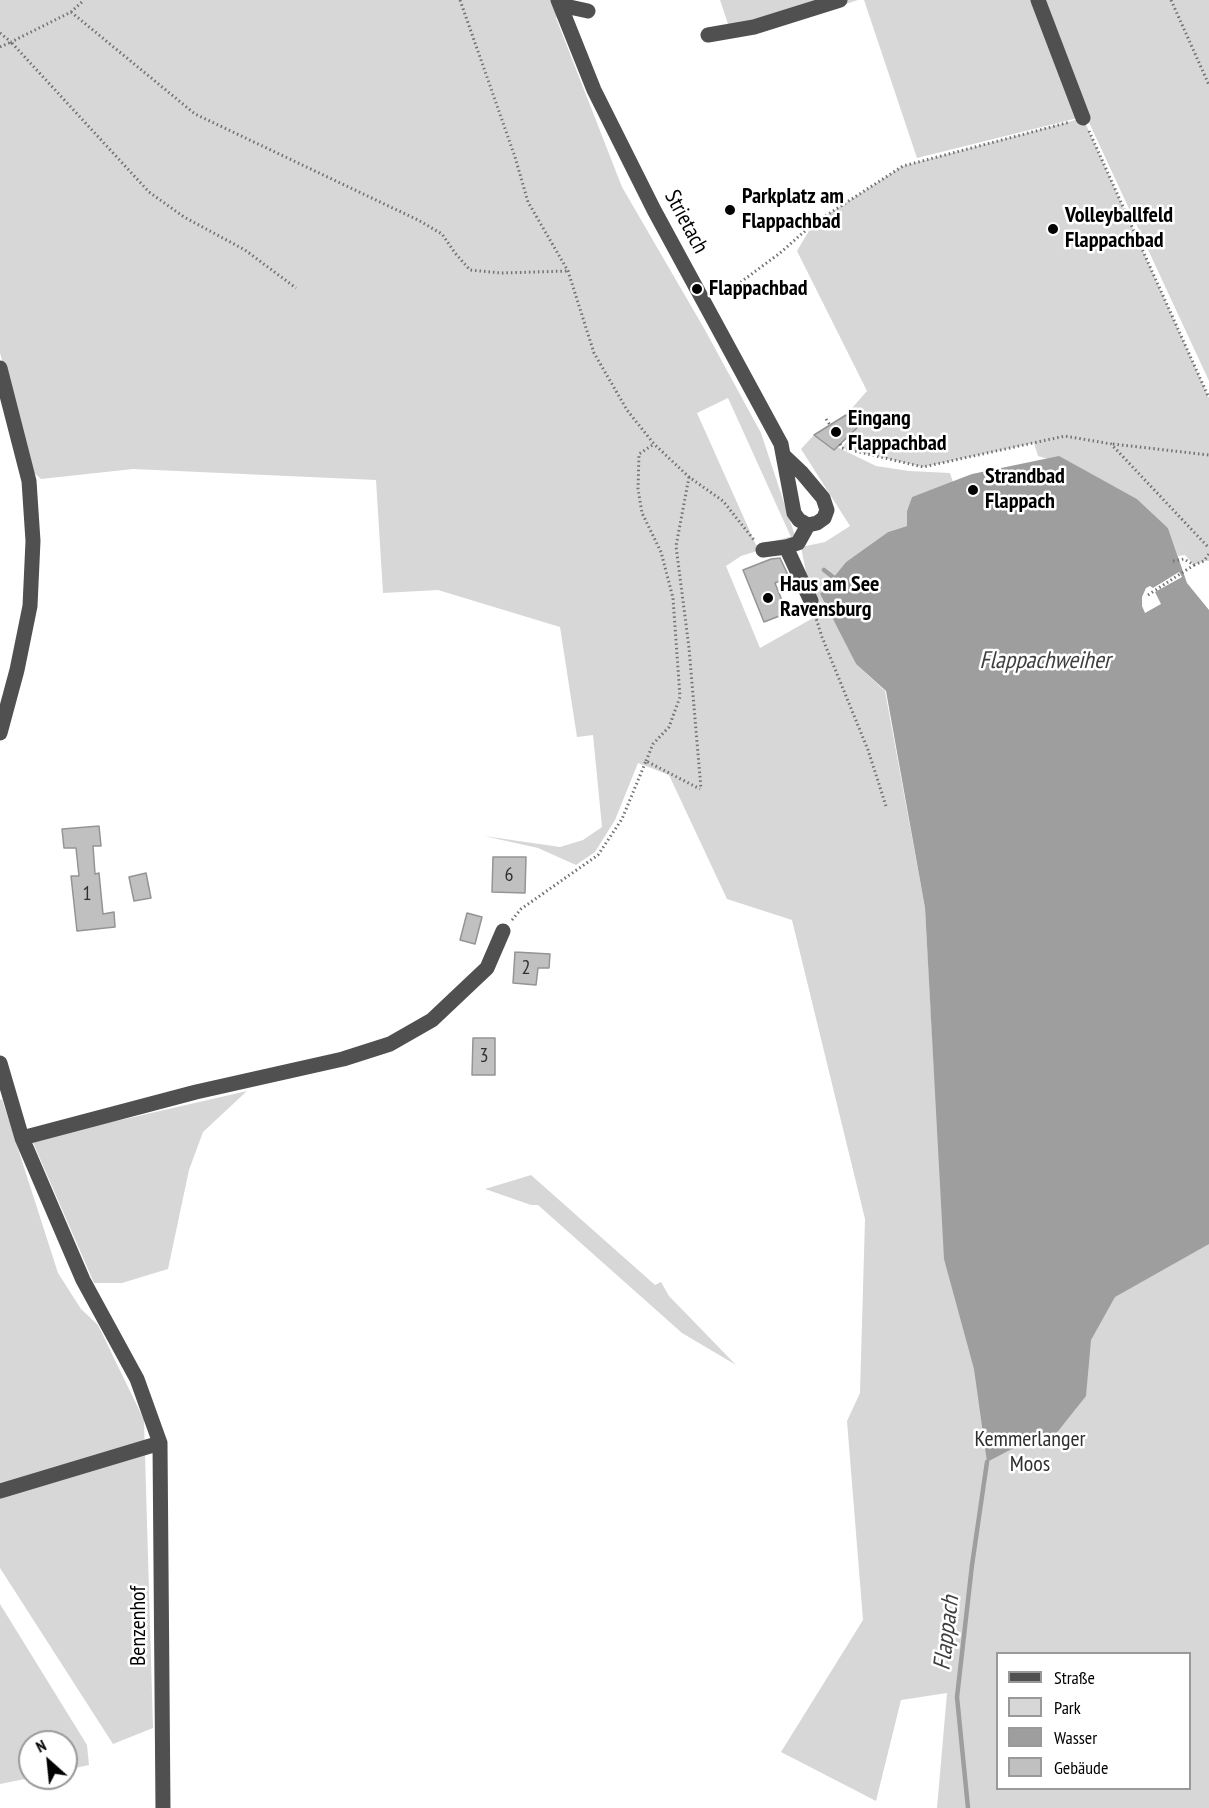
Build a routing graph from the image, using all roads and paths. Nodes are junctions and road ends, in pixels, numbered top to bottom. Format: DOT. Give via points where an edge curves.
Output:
graph roads {
  1 [pos="84,0"];
  2 [pos="460,0"];
  3 [pos="840,0"];
  4 [pos="1038,0"];
  5 [pos="1171,0"];
  6 [pos="559,3"];
  7 [pos="71,12"];
  8 [pos="588,12"];
  9 [pos="0,33"];
  10 [pos="708,34"];
  11 [pos="11,42"];
  12 [pos="0,47"];
  13 [pos="1209,85"];
  14 [pos="1083,118"];
  15 [pos="568,271"];
  16 [pos="297,288"];
  17 [pos="726,292"];
  18 [pos="0,368"];
  19 [pos="1209,398"];
  20 [pos="826,419"];
  21 [pos="830,426"];
  22 [pos="654,444"];
  23 [pos="840,444"];
  24 [pos="1111,444"];
  25 [pos="783,455"];
  26 [pos="1209,455"];
  27 [pos="689,477"];
  28 [pos="808,525"];
  29 [pos="786,547"];
  30 [pos="1209,548"];
  31 [pos="763,550"];
  32 [pos="1209,554"];
  33 [pos="1173,561"];
  34 [pos="1194,565"];
  35 [pos="1148,595"];
  36 [pos="811,601"];
  37 [pos="0,733"];
  38 [pos="646,761"];
  39 [pos="886,806"];
  40 [pos="504,931"];
  41 [pos="0,1064"];
  42 [pos="22,1138"];
  43 [pos="160,1443"];
  44 [pos="0,1491"];
  45 [pos="163,1808"];
  1 -- 7 [label="path"];
  2 -- 15 [label="path" via="528,202"];
  3 -- 10 [label="street" via="754,27"];
  4 -- 14 [label="street"];
  5 -- 13 [label="path"];
  6 -- 8 [label="street"];
  6 -- 25 [label="street, Strietach" via="594,90 781,444"];
  7 -- 11 [label="path"];
  7 -- 15 [label="path" via="195,114 442,234 470,270"];
  9 -- 11 [label="path"];
  11 -- 12 [label="path"];
  11 -- 16 [label="path" via="149,192 184,217 245,250"];
  14 -- 17 [label="path" via="903,166 813,224"];
  14 -- 19 [label="path"];
  15 -- 22 [label="path" via="594,353 627,410"];
  18 -- 37 [label="street" via="29,481 33,541 30,606"];
  20 -- 21 [label="path"];
  22 -- 27 [label="path"];
  22 -- 38 [label="path" via="639,454 638,489 642,513 662,552 673,598 680,697 669,727 653,744"];
  23 -- 24 [label="path" via="842,448 922,466 1065,436"];
  24 -- 26 [label="path"];
  24 -- 30 [label="path"];
  25 -- 28 [label="street, Strietach" via="794,513"];
  25 -- 28 [label="street, Strietach" via="823,498 827,510 824,518"];
  27 -- 31 [label="path" via="723,501"];
  27 -- 38 [label="path" via="676,546 700,789"];
  28 -- 29 [label="street" via="798,543"];
  29 -- 31 [label="street"];
  29 -- 36 [label="street"];
  32 -- 34 [label="path"];
  33 -- 34 [label="path" via="1184,559"];
  34 -- 35 [label="path"];
  36 -- 39 [label="path"];
  38 -- 40 [label="path" via="622,819 598,855 521,909"];
  40 -- 42 [label="street" via="487,968 432,1020 390,1044 344,1059 196,1092"];
  41 -- 42 [label="street, Benzenhof"];
  42 -- 43 [label="street, Benzenhof" via="83,1280 137,1379"];
  43 -- 44 [label="street"];
  43 -- 45 [label="street, Benzenhof"];
}
